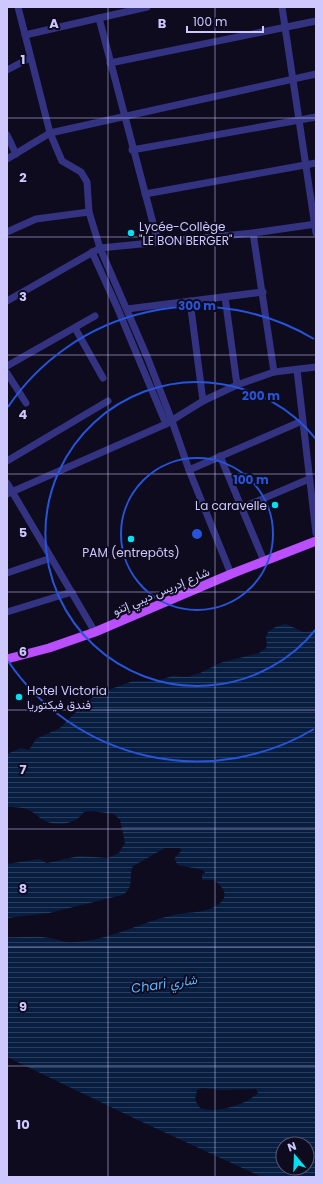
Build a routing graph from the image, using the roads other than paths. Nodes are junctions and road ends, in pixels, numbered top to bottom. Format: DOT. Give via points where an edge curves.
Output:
graph roads {
  1 [pos="18,7"];
  2 [pos="109,7"];
  3 [pos="147,7"];
  4 [pos="282,7"];
  5 [pos="113,15"];
  6 [pos="99,18"];
  7 [pos="316,21"];
  8 [pos="286,27"];
  9 [pos="25,35"];
  10 [pos="30,58"];
  11 [pos="110,63"];
  12 [pos="7,70"];
  13 [pos="316,74"];
  14 [pos="294,78"];
  15 [pos="123,116"];
  16 [pos="316,117"];
  17 [pos="300,120"];
  18 [pos="50,133"];
  19 [pos="7,135"];
  20 [pos="132,150"];
  21 [pos="16,154"];
  22 [pos="7,159"];
  23 [pos="316,163"];
  24 [pos="306,164"];
  25 [pos="145,194"];
  26 [pos="89,212"];
  27 [pos="316,224"];
  28 [pos="7,232"];
  29 [pos="253,233"];
  30 [pos="316,234"];
  31 [pos="158,242"];
  32 [pos="100,248"];
  33 [pos="92,252"];
  34 [pos="263,292"];
  35 [pos="225,297"];
  36 [pos="190,301"];
  37 [pos="7,302"];
  38 [pos="127,309"];
  39 [pos="95,316"];
  40 [pos="74,328"];
  41 [pos="148,359"];
  42 [pos="140,362"];
  43 [pos="7,366"];
  44 [pos="316,367"];
  45 [pos="297,370"];
  46 [pos="274,372"];
  47 [pos="7,374"];
  48 [pos="103,378"];
  49 [pos="238,384"];
  50 [pos="108,401"];
  51 [pos="202,401"];
  52 [pos="26,403"];
  53 [pos="302,421"];
  54 [pos="169,422"];
  55 [pos="220,456"];
  56 [pos="7,461"];
  57 [pos="189,470"];
  58 [pos="309,479"];
  59 [pos="7,484"];
  60 [pos="9,493"];
  61 [pos="241,508"];
  62 [pos="316,533"];
  63 [pos="316,541"];
  64 [pos="51,558"];
  65 [pos="264,561"];
  66 [pos="7,573"];
  67 [pos="232,574"];
  68 [pos="72,592"];
  69 [pos="7,612"];
  70 [pos="95,632"];
  71 [pos="9,658"];
  1 -- 9 [label="street"];
  2 -- 5 [label="street"];
  3 -- 5 [label="street"];
  4 -- 8 [label="street"];
  5 -- 6 [label="street"];
  6 -- 9 [label="street"];
  6 -- 11 [label="street"];
  7 -- 8 [label="street"];
  8 -- 11 [label="street"];
  8 -- 14 [label="street"];
  9 -- 10 [label="street"];
  10 -- 12 [label="street"];
  10 -- 18 [label="street"];
  11 -- 15 [label="street"];
  13 -- 14 [label="street"];
  14 -- 15 [label="street"];
  14 -- 17 [label="street"];
  15 -- 18 [label="street"];
  15 -- 20 [label="street"];
  16 -- 17 [label="street"];
  17 -- 20 [label="street"];
  17 -- 24 [label="street"];
  18 -- 21 [label="street"];
  18 -- 26 [label="street" via="62,160 85,176"];
  19 -- 21 [label="street"];
  20 -- 25 [label="street"];
  21 -- 22 [label="street"];
  23 -- 24 [label="street"];
  24 -- 25 [label="street"];
  24 -- 27 [label="street"];
  25 -- 31 [label="street"];
  26 -- 28 [label="street" via="36,219"];
  26 -- 32 [label="street"];
  27 -- 29 [label="street"];
  27 -- 30 [label="street"];
  29 -- 31 [label="street"];
  29 -- 34 [label="street"];
  31 -- 32 [label="street"];
  32 -- 33 [label="street"];
  32 -- 38 [label="street"];
  33 -- 37 [label="street"];
  33 -- 42 [label="street"];
  34 -- 35 [label="street"];
  34 -- 46 [label="street"];
  35 -- 36 [label="street"];
  35 -- 49 [label="street"];
  36 -- 38 [label="street"];
  36 -- 51 [label="street"];
  38 -- 41 [label="street"];
  39 -- 40 [label="street"];
  40 -- 43 [label="street"];
  40 -- 48 [label="street"];
  41 -- 42 [label="street"];
  41 -- 54 [label="street"];
  42 -- 54 [label="street"];
  44 -- 45 [label="street"];
  45 -- 46 [label="street"];
  45 -- 53 [label="street"];
  46 -- 49 [label="street"];
  47 -- 52 [label="street"];
  49 -- 51 [label="street"];
  50 -- 56 [label="street"];
  51 -- 54 [label="street"];
  53 -- 55 [label="street"];
  53 -- 58 [label="street"];
  54 -- 57 [label="street"];
  54 -- 60 [label="street"];
  55 -- 57 [label="street"];
  55 -- 61 [label="street"];
  57 -- 67 [label="street"];
  58 -- 61 [label="street"];
  58 -- 62 [label="street"];
  59 -- 60 [label="street"];
  60 -- 64 [label="street"];
  61 -- 65 [label="street"];
  63 -- 65 [label="main road, شارع إدريس ديبي إتنو"];
  64 -- 66 [label="street"];
  64 -- 68 [label="street"];
  65 -- 67 [label="main road, شارع إدريس ديبي إتنو"];
  67 -- 70 [label="main road, شارع إدريس ديبي إتنو"];
  68 -- 69 [label="street"];
  68 -- 70 [label="street"];
  70 -- 71 [label="main road, شارع إدريس ديبي إتنو" via="49,648"];
}
